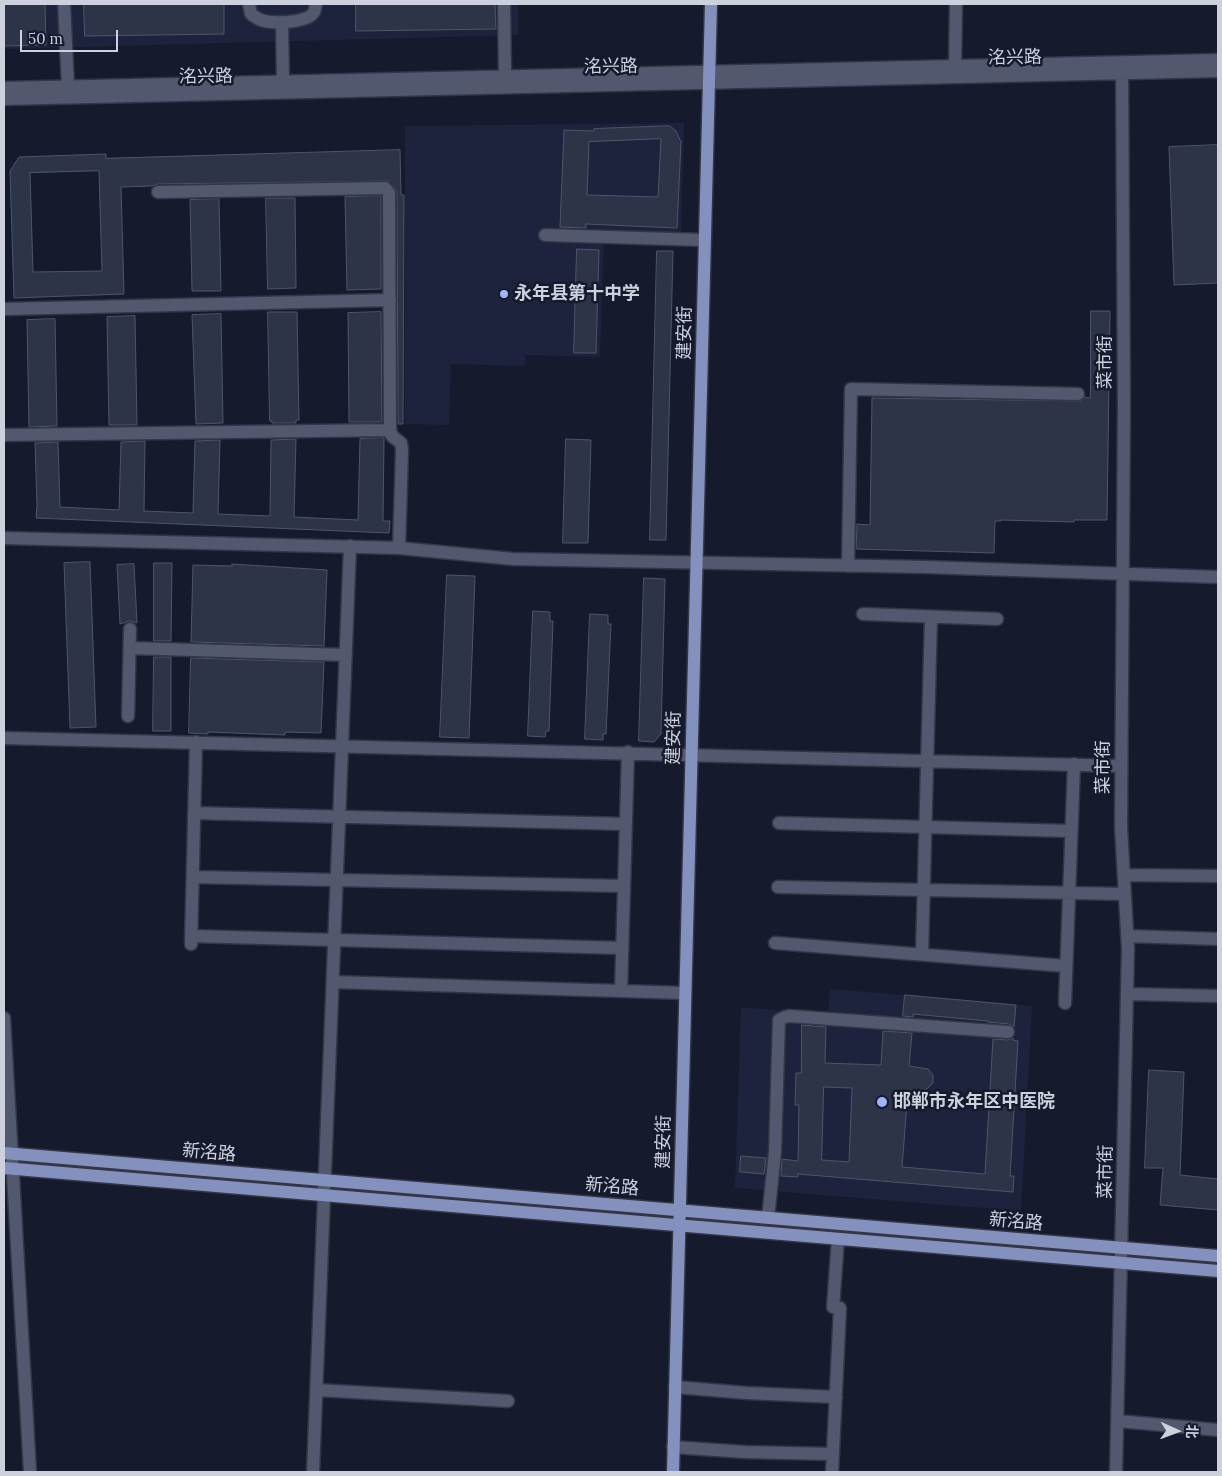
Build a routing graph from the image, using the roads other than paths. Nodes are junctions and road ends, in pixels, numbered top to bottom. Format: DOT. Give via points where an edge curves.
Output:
graph roads {
  1 [pos="64,4"];
  2 [pos="249,4"];
  3 [pos="316,4"];
  4 [pos="504,4"];
  5 [pos="710,4"];
  6 [pos="956,4"];
  7 [pos="282,22"];
  8 [pos="1218,60"];
  9 [pos="955,66"];
  10 [pos="1122,67"];
  11 [pos="1218,70"];
  12 [pos="505,76"];
  13 [pos="709,77"];
  14 [pos="283,81"];
  15 [pos="68,86"];
  16 [pos="4,88"];
  17 [pos="4,99"];
  18 [pos="158,192"];
  19 [pos="545,235"];
  20 [pos="704,240"];
  21 [pos="390,300"];
  22 [pos="4,309"];
  23 [pos="1078,394"];
  24 [pos="390,430"];
  25 [pos="4,435"];
  26 [pos="4,538"];
  27 [pos="350,546"];
  28 [pos="399,548"];
  29 [pos="696,563"];
  30 [pos="848,566"];
  31 [pos="1122,574"];
  32 [pos="1218,577"];
  33 [pos="864,614"];
  34 [pos="931,616"];
  35 [pos="997,619"];
  36 [pos="130,630"];
  37 [pos="130,648"];
  38 [pos="346,655"];
  39 [pos="128,716"];
  40 [pos="4,738"];
  41 [pos="196,742"];
  42 [pos="342,745"];
  43 [pos="628,752"];
  44 [pos="691,754"];
  45 [pos="927,760"];
  46 [pos="1074,764"];
  47 [pos="1121,766"];
  48 [pos="194,813"];
  49 [pos="340,817"];
  50 [pos="779,823"];
  51 [pos="626,824"];
  52 [pos="925,827"];
  53 [pos="1071,831"];
  54 [pos="1124,875"];
  55 [pos="1218,876"];
  56 [pos="192,877"];
  57 [pos="337,880"];
  58 [pos="624,886"];
  59 [pos="778,887"];
  60 [pos="923,890"];
  61 [pos="1069,893"];
  62 [pos="1125,894"];
  63 [pos="1127,936"];
  64 [pos="1218,938"];
  65 [pos="334,940"];
  66 [pos="775,943"];
  67 [pos="622,948"];
  68 [pos="922,954"];
  69 [pos="1066,966"];
  70 [pos="333,982"];
  71 [pos="621,990"];
  72 [pos="685,993"];
  73 [pos="1127,994"];
  74 [pos="1218,996"];
  75 [pos="1065,1003"];
  76 [pos="4,1018"];
  77 [pos="1008,1032"];
  78 [pos="8,1153"];
  79 [pos="8,1169"];
  80 [pos="325,1180"];
  81 [pos="324,1195"];
  82 [pos="679,1210"];
  83 [pos="768,1218"];
  84 [pos="679,1225"];
  85 [pos="838,1239"];
  86 [pos="1122,1248"];
  87 [pos="1218,1256"];
  88 [pos="1122,1263"];
  89 [pos="1218,1271"];
  90 [pos="675,1387"];
  91 [pos="317,1390"];
  92 [pos="836,1397"];
  93 [pos="508,1400"];
  94 [pos="1118,1421"];
  95 [pos="1218,1430"];
  96 [pos="673,1447"];
  97 [pos="833,1454"];
  98 [pos="30,1472"];
  99 [pos="313,1472"];
  100 [pos="673,1472"];
  101 [pos="832,1472"];
  102 [pos="1116,1472"];
  1 -- 15 [label="street"];
  2 -- 7 [label="street" via="251,14 260,20"];
  3 -- 7 [label="street" via="308,17"];
  4 -- 12 [label="street"];
  5 -- 13 [label="main road, 建安街"];
  6 -- 9 [label="street"];
  7 -- 14 [label="street"];
  8 -- 10 [label="street, 洺兴路"];
  9 -- 10 [label="street, 洺兴路"];
  9 -- 13 [label="street, 洺兴路"];
  10 -- 11 [label="street, 洺兴路"];
  10 -- 13 [label="street, 洺兴路"];
  10 -- 31 [label="street, 菜市街"];
  12 -- 13 [label="street, 洺兴路"];
  12 -- 14 [label="street, 洺兴路"];
  13 -- 17 [label="street, 洺兴路"];
  13 -- 20 [label="main road, 建安街"];
  14 -- 15 [label="street, 洺兴路"];
  15 -- 16 [label="street, 洺兴路"];
  18 -- 21 [label="street" via="385,188 390,193"];
  19 -- 20 [label="street"];
  20 -- 29 [label="main road, 建安街"];
  21 -- 22 [label="street"];
  21 -- 24 [label="street"];
  23 -- 30 [label="street" via="851,389"];
  24 -- 25 [label="street"];
  24 -- 28 [label="street" via="401,443 402,450"];
  26 -- 27 [label="street"];
  27 -- 28 [label="street"];
  27 -- 38 [label="street"];
  28 -- 29 [label="street" via="513,559"];
  29 -- 30 [label="street"];
  29 -- 44 [label="main road, 建安街"];
  30 -- 31 [label="street"];
  31 -- 32 [label="street"];
  31 -- 47 [label="street, 菜市街"];
  33 -- 34 [label="street"];
  34 -- 35 [label="street"];
  34 -- 45 [label="street"];
  36 -- 37 [label="street"];
  37 -- 38 [label="street"];
  37 -- 39 [label="street"];
  38 -- 42 [label="street"];
  40 -- 41 [label="street"];
  41 -- 42 [label="street"];
  41 -- 48 [label="street"];
  42 -- 43 [label="street"];
  42 -- 49 [label="street"];
  43 -- 44 [label="street"];
  43 -- 51 [label="street"];
  44 -- 45 [label="street"];
  44 -- 72 [label="main road, 建安街"];
  45 -- 46 [label="street"];
  45 -- 52 [label="street"];
  46 -- 47 [label="street"];
  46 -- 53 [label="street"];
  47 -- 54 [label="street, 菜市街"];
  48 -- 49 [label="street"];
  48 -- 56 [label="street"];
  49 -- 51 [label="street"];
  49 -- 57 [label="street"];
  50 -- 52 [label="street"];
  51 -- 58 [label="street"];
  52 -- 53 [label="street"];
  52 -- 60 [label="street"];
  53 -- 61 [label="street"];
  54 -- 55 [label="street"];
  54 -- 62 [label="street, 菜市街"];
  56 -- 57 [label="street"];
  56 -- 65 [label="street" via="191,940"];
  57 -- 58 [label="street"];
  57 -- 65 [label="street"];
  58 -- 67 [label="street"];
  59 -- 60 [label="street"];
  60 -- 61 [label="street"];
  60 -- 68 [label="street"];
  61 -- 62 [label="street"];
  61 -- 69 [label="street"];
  62 -- 63 [label="street, 菜市街"];
  63 -- 64 [label="street"];
  63 -- 73 [label="street, 菜市街"];
  65 -- 67 [label="street"];
  65 -- 70 [label="street"];
  66 -- 68 [label="street"];
  67 -- 71 [label="street"];
  68 -- 69 [label="street"];
  69 -- 75 [label="street"];
  70 -- 71 [label="street"];
  70 -- 80 [label="street"];
  71 -- 72 [label="street"];
  72 -- 82 [label="main road, 建安街"];
  73 -- 74 [label="street"];
  73 -- 86 [label="street, 菜市街"];
  76 -- 78 [label="street"];
  77 -- 83 [label="street" via="789,1016 779,1020 775,1152"];
  78 -- 79 [label="street"];
  78 -- 80 [label="main road, 新洺路"];
  79 -- 81 [label="main road, 新洺路"];
  79 -- 98 [label="street"];
  80 -- 81 [label="street"];
  80 -- 82 [label="main road, 新洺路"];
  81 -- 84 [label="main road, 新洺路"];
  81 -- 91 [label="street"];
  82 -- 83 [label="main road, 新洺路"];
  82 -- 84 [label="main road, 建安街"];
  83 -- 86 [label="main road, 新洺路"];
  84 -- 85 [label="main road, 新洺路"];
  84 -- 90 [label="main road, 建安街"];
  85 -- 88 [label="main road, 新洺路"];
  85 -- 92 [label="street" via="833,1307 840,1308"];
  86 -- 87 [label="main road, 新洺路"];
  86 -- 88 [label="street, 菜市街"];
  88 -- 89 [label="main road, 新洺路"];
  88 -- 94 [label="street, 菜市街"];
  90 -- 92 [label="street"];
  90 -- 96 [label="main road, 建安街"];
  91 -- 93 [label="street"];
  91 -- 99 [label="street"];
  92 -- 97 [label="street"];
  94 -- 95 [label="street"];
  94 -- 102 [label="street, 菜市街"];
  96 -- 97 [label="street"];
  96 -- 100 [label="main road, 建安街"];
  97 -- 101 [label="street"];
}
